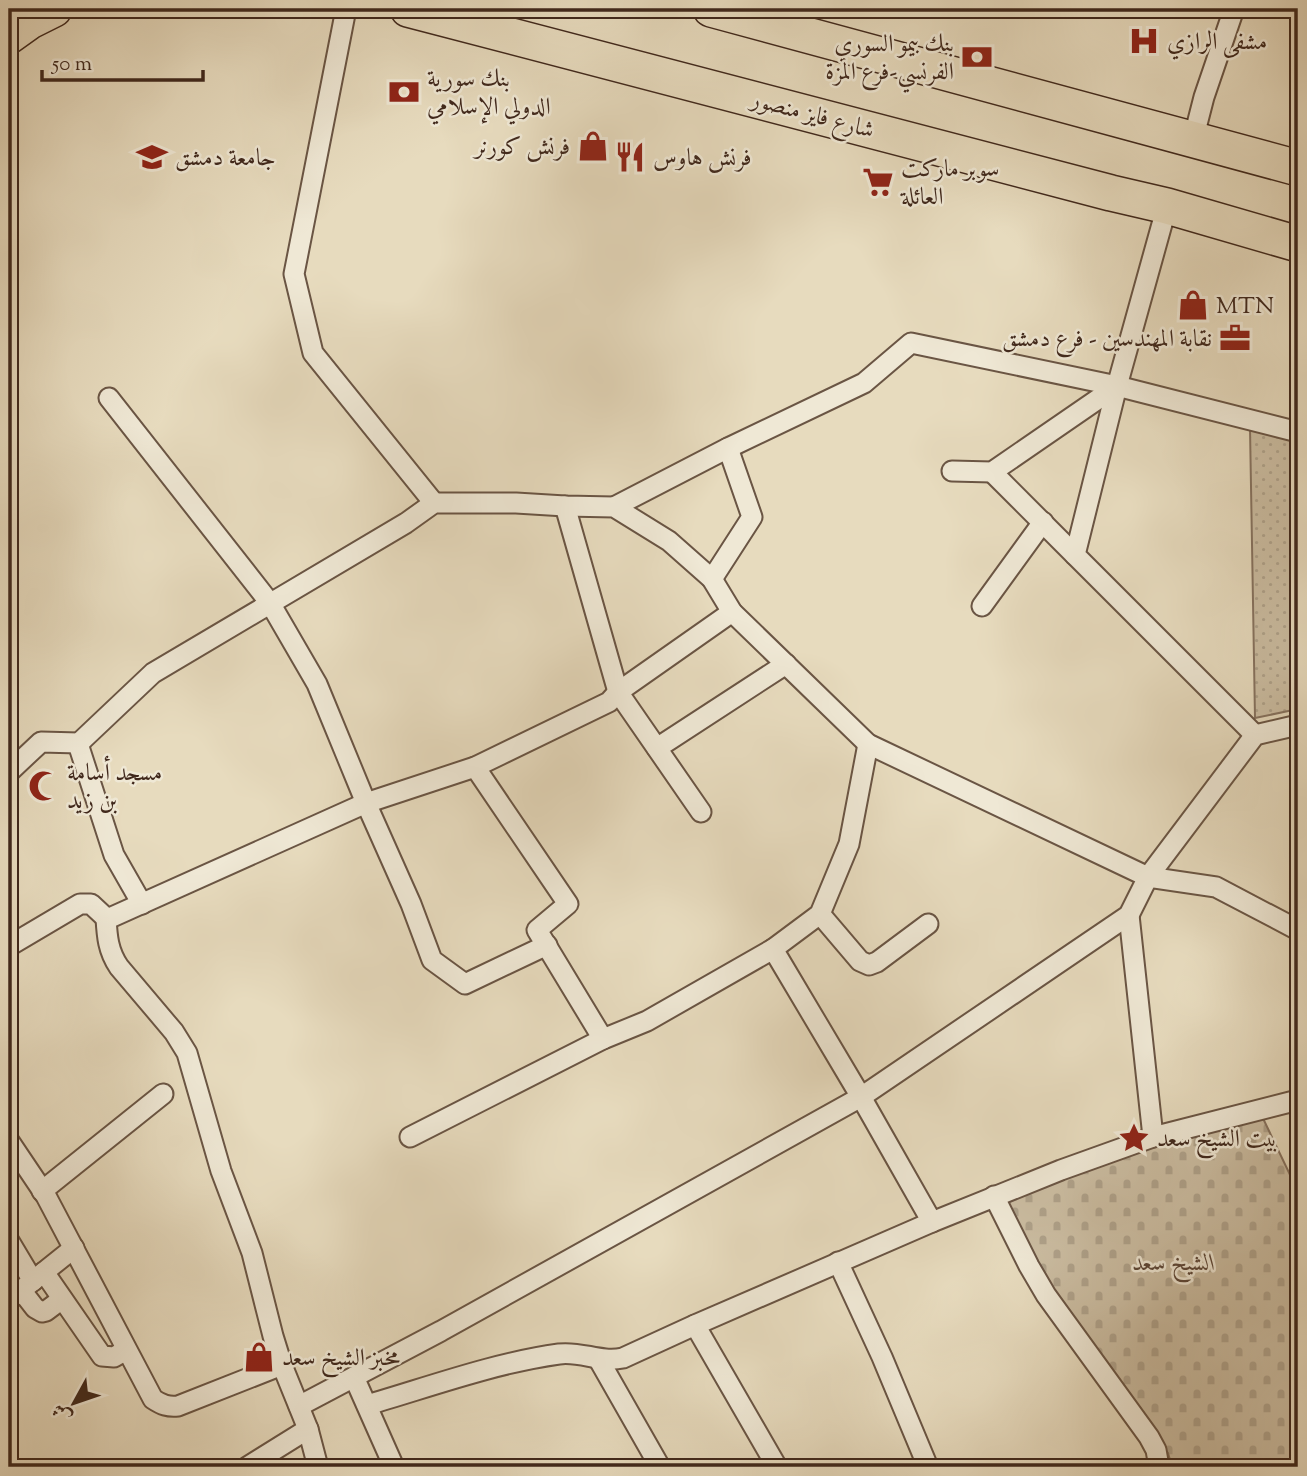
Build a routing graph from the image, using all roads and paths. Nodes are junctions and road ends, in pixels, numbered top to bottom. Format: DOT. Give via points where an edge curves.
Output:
graph roads {
  1 [pos="54,9"];
  2 [pos="346,9"];
  3 [pos="408,9"];
  4 [pos="711,9"];
  5 [pos="1234,9"];
  6 [pos="9,36"];
  7 [pos="1193,140"];
  8 [pos="1298,168"];
  9 [pos="1167,206"];
  10 [pos="1298,244"];
  11 [pos="1117,386"];
  12 [pos="109,398"];
  13 [pos="1298,432"];
  14 [pos="728,449"];
  15 [pos="952,471"];
  16 [pos="992,472"];
  17 [pos="434,503"];
  18 [pos="565,506"];
  19 [pos="614,507"];
  20 [pos="1043,522"];
  21 [pos="1075,555"];
  22 [pos="712,579"];
  23 [pos="270,603"];
  24 [pos="982,607"];
  25 [pos="732,612"];
  26 [pos="786,664"];
  27 [pos="618,692"];
  28 [pos="1298,725"];
  29 [pos="1255,735"];
  30 [pos="79,743"];
  31 [pos="868,744"];
  32 [pos="657,748"];
  33 [pos="475,766"];
  34 [pos="9,772"];
  35 [pos="366,803"];
  36 [pos="701,812"];
  37 [pos="1147,877"];
  38 [pos="142,904"];
  39 [pos="820,914"];
  40 [pos="1129,915"];
  41 [pos="106,918"];
  42 [pos="928,924"];
  43 [pos="1297,933"];
  44 [pos="547,945"];
  45 [pos="9,946"];
  46 [pos="772,949"];
  47 [pos="603,1040"];
  48 [pos="163,1094"];
  49 [pos="861,1097"];
  50 [pos="1298,1100"];
  51 [pos="410,1137"];
  52 [pos="1153,1138"];
  53 [pos="9,1141"];
  54 [pos="42,1191"];
  55 [pos="994,1196"];
  56 [pos="932,1222"];
  57 [pos="9,1241"];
  58 [pos="74,1248"];
  59 [pos="838,1262"];
  60 [pos="26,1286"];
  61 [pos="62,1299"];
  62 [pos="695,1325"];
  63 [pos="127,1350"];
  64 [pos="599,1360"];
  65 [pos="282,1366"];
  66 [pos="354,1377"];
  67 [pos="366,1405"];
  68 [pos="299,1406"];
  69 [pos="308,1429"];
  70 [pos="247,1467"];
  71 [pos="317,1467"];
  72 [pos="394,1467"];
  73 [pos="660,1467"];
  74 [pos="777,1467"];
  75 [pos="928,1467"];
  76 [pos="1159,1467"];
  1 -- 6 [label="highway"];
  2 -- 17 [label="street" via="294,274 313,353"];
  3 -- 9 [label="highway, شارع فايز منصور"];
  4 -- 7 [label="highway"];
  5 -- 7 [label="street"];
  7 -- 8 [label="highway"];
  9 -- 10 [label="highway, شارع فايز منصور"];
  9 -- 11 [label="street"];
  11 -- 13 [label="street"];
  11 -- 14 [label="street" via="911,343 864,383"];
  11 -- 16 [label="street"];
  11 -- 21 [label="street"];
  12 -- 23 [label="street"];
  14 -- 19 [label="street"];
  14 -- 22 [label="street" via="752,517"];
  15 -- 16 [label="street"];
  16 -- 20 [label="street"];
  17 -- 18 [label="street"];
  17 -- 23 [label="street"];
  18 -- 19 [label="street"];
  18 -- 27 [label="street"];
  19 -- 22 [label="street" via="669,541"];
  20 -- 21 [label="street"];
  20 -- 24 [label="street"];
  21 -- 29 [label="street"];
  22 -- 25 [label="street"];
  23 -- 30 [label="street" via="153,673"];
  23 -- 35 [label="street" via="317,684"];
  25 -- 26 [label="street"];
  25 -- 27 [label="street"];
  26 -- 31 [label="street"];
  26 -- 32 [label="street"];
  27 -- 32 [label="street"];
  27 -- 33 [label="street" via="609,702"];
  28 -- 29 [label="street"];
  29 -- 37 [label="street"];
  30 -- 34 [label="street" via="41,742"];
  30 -- 38 [label="street" via="114,855"];
  31 -- 37 [label="street"];
  31 -- 39 [label="street" via="849,844"];
  32 -- 36 [label="street"];
  33 -- 35 [label="street"];
  33 -- 44 [label="street" via="568,904 537,930"];
  35 -- 38 [label="street"];
  35 -- 44 [label="street" via="432,960 465,984"];
  37 -- 40 [label="street"];
  37 -- 43 [label="street" via="1216,887"];
  38 -- 41 [label="street"];
  39 -- 42 [label="street" via="860,961 869,965"];
  39 -- 46 [label="street"];
  40 -- 49 [label="street"];
  40 -- 52 [label="street"];
  41 -- 45 [label="street" via="91,904 80,904"];
  41 -- 65 [label="street" via="108,946 118,967 174,1031 187,1053 228,1193 259,1276"];
  44 -- 47 [label="street"];
  46 -- 47 [label="street" via="647,1021"];
  46 -- 49 [label="street"];
  47 -- 51 [label="street"];
  48 -- 54 [label="street"];
  49 -- 56 [label="street"];
  49 -- 66 [label="street"];
  50 -- 52 [label="street"];
  52 -- 55 [label="street"];
  53 -- 54 [label="street"];
  54 -- 58 [label="street"];
  55 -- 56 [label="street"];
  55 -- 76 [label="street" via="1046,1295 1149,1437"];
  56 -- 59 [label="street"];
  57 -- 60 [label="street"];
  58 -- 60 [label="street"];
  58 -- 63 [label="street"];
  59 -- 62 [label="street"];
  59 -- 75 [label="street"];
  60 -- 61 [label="street"];
  60 -- 61 [label="street" via="35,1308 42,1312"];
  61 -- 63 [label="street" via="102,1356 114,1357"];
  62 -- 64 [label="street" via="623,1358"];
  62 -- 74 [label="street"];
  63 -- 65 [label="street" via="153,1399 169,1407"];
  64 -- 67 [label="street" via="571,1353 513,1363"];
  64 -- 73 [label="street"];
  65 -- 68 [label="street"];
  66 -- 67 [label="street"];
  66 -- 68 [label="street"];
  67 -- 72 [label="street"];
  68 -- 69 [label="street"];
  69 -- 70 [label="street"];
  69 -- 71 [label="street"];
}
